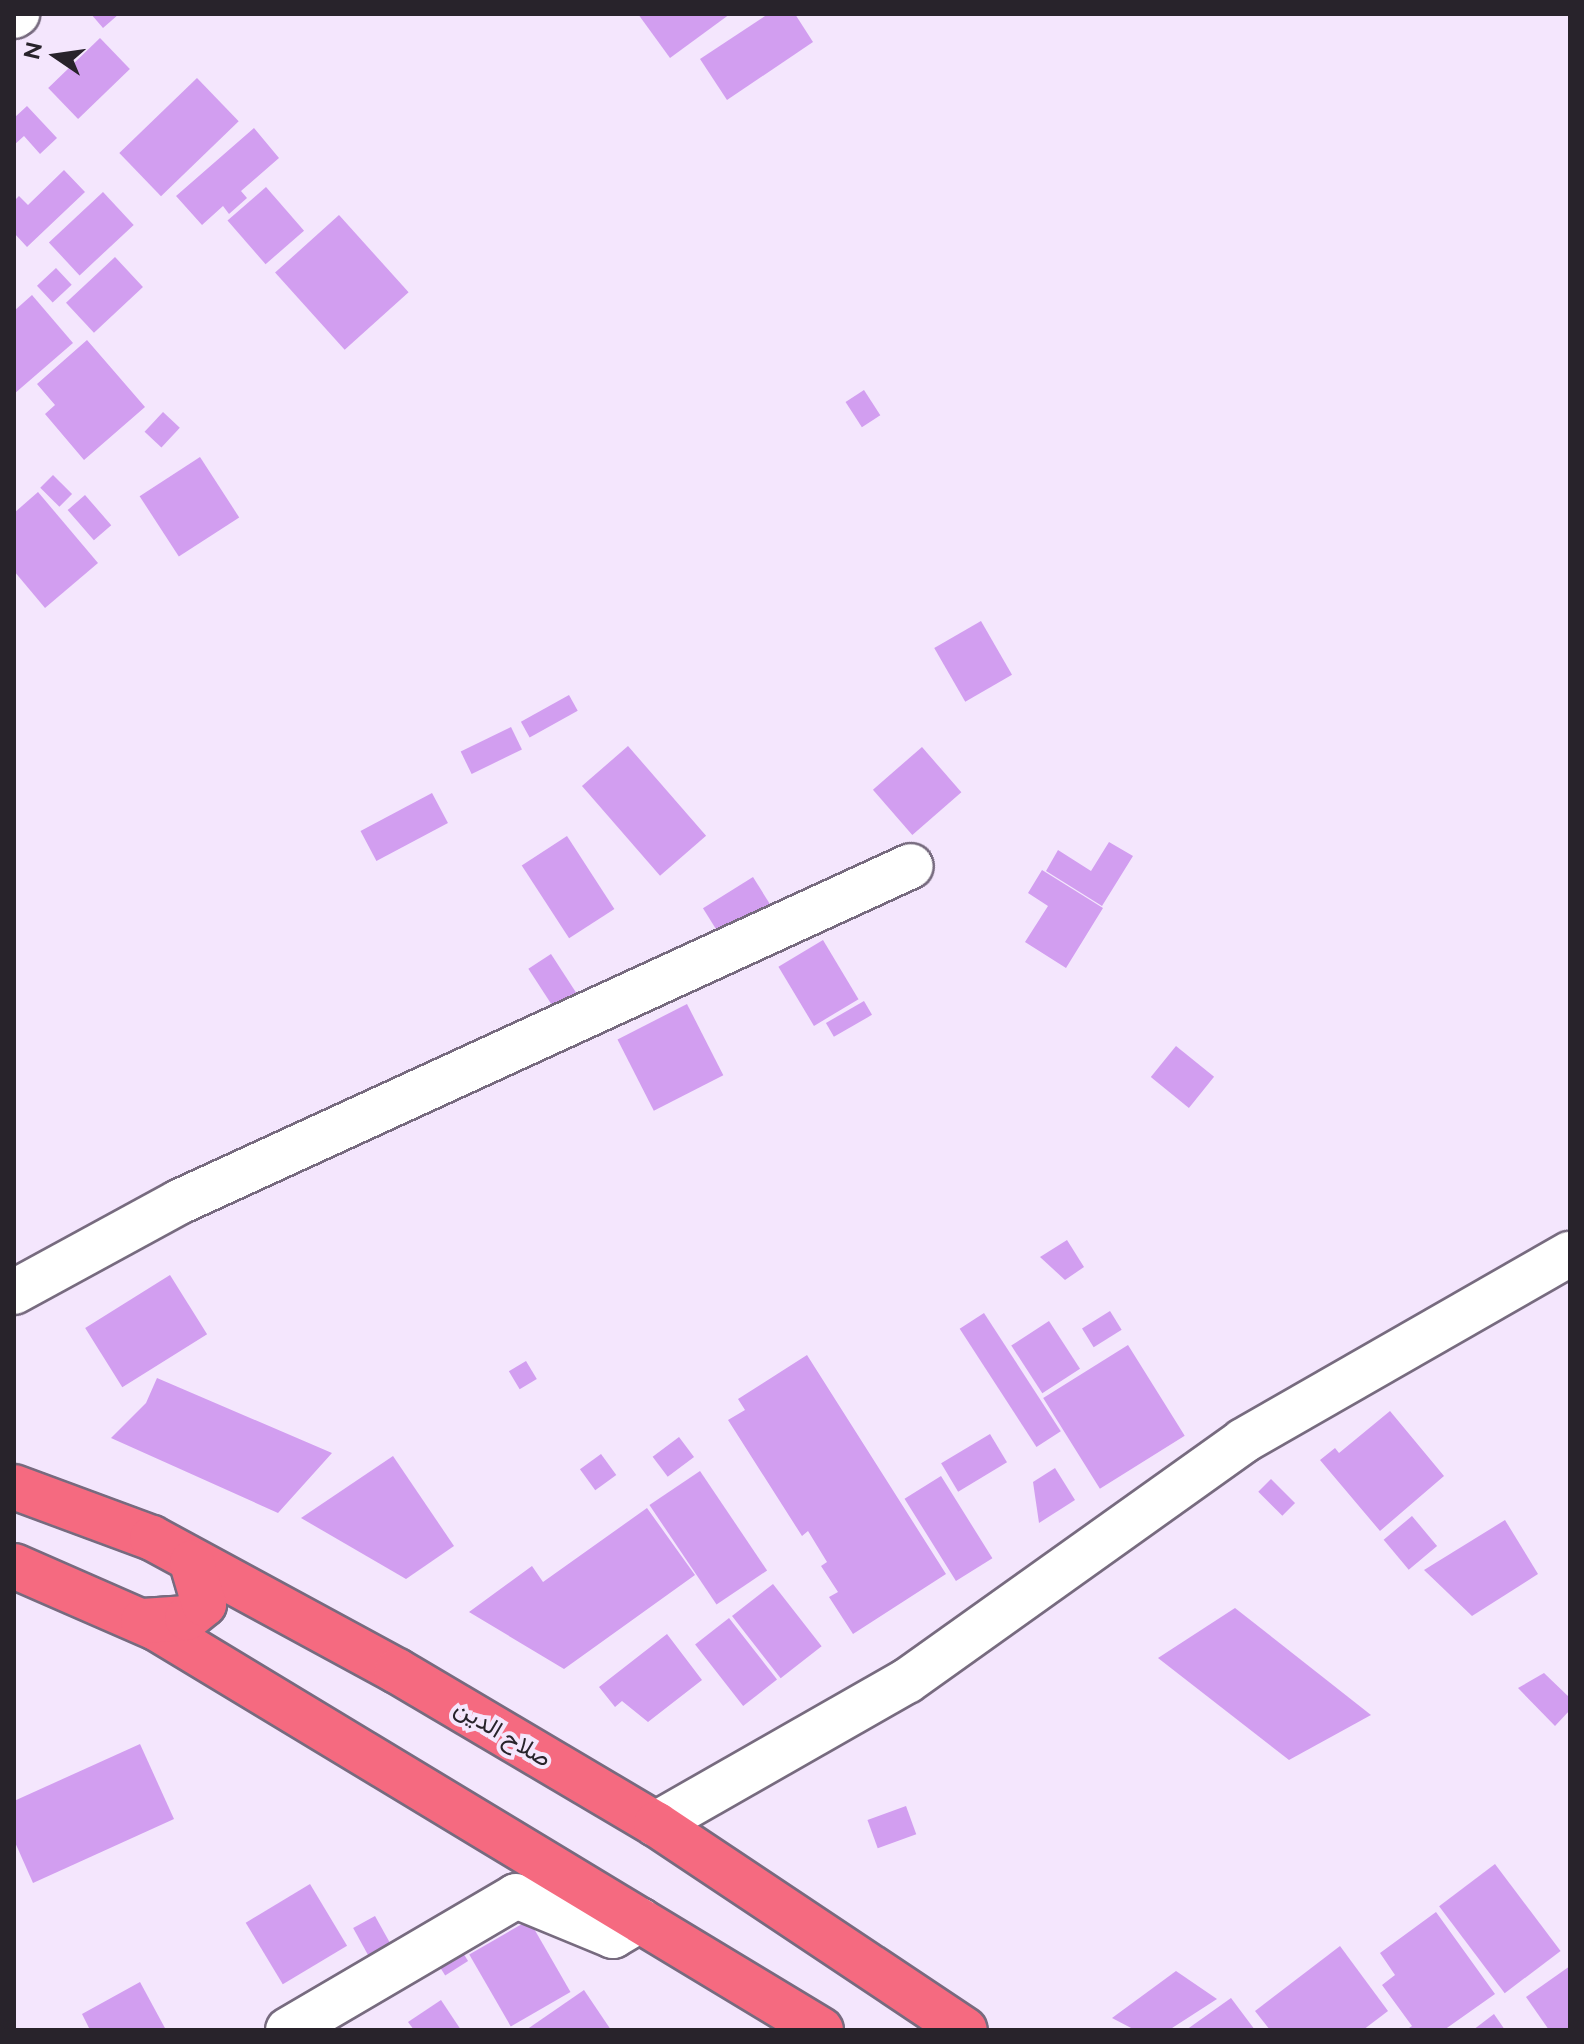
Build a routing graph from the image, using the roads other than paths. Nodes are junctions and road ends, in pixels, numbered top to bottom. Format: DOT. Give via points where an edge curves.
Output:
graph roads {
  1 [pos="911,866"];
  2 [pos="1570,1254"];
  3 [pos="14,1292"];
  4 [pos="14,1487"];
  5 [pos="192,1563"];
  6 [pos="14,1566"];
  7 [pos="143,1621"];
  8 [pos="656,1824"];
  9 [pos="640,1920"];
  10 [pos="288,2030"];
  11 [pos="821,2030"];
  12 [pos="965,2030"];
  1 -- 3 [label="lane" via="179,1202"];
  2 -- 8 [label="lane" via="1243,1441 907,1681"];
  4 -- 5 [label="highway, صلاح الدين" via="152,1538"];
  5 -- 7 [label="highway" via="204,1604 187,1618"];
  5 -- 8 [label="highway, صلاح الدين" via="397,1671"];
  6 -- 7 [label="highway"];
  7 -- 9 [label="highway" via="368,1751"];
  8 -- 12 [label="highway, صلاح الدين"];
  9 -- 10 [label="lane" via="613,1936 516,1896"];
  9 -- 11 [label="highway"];
}
